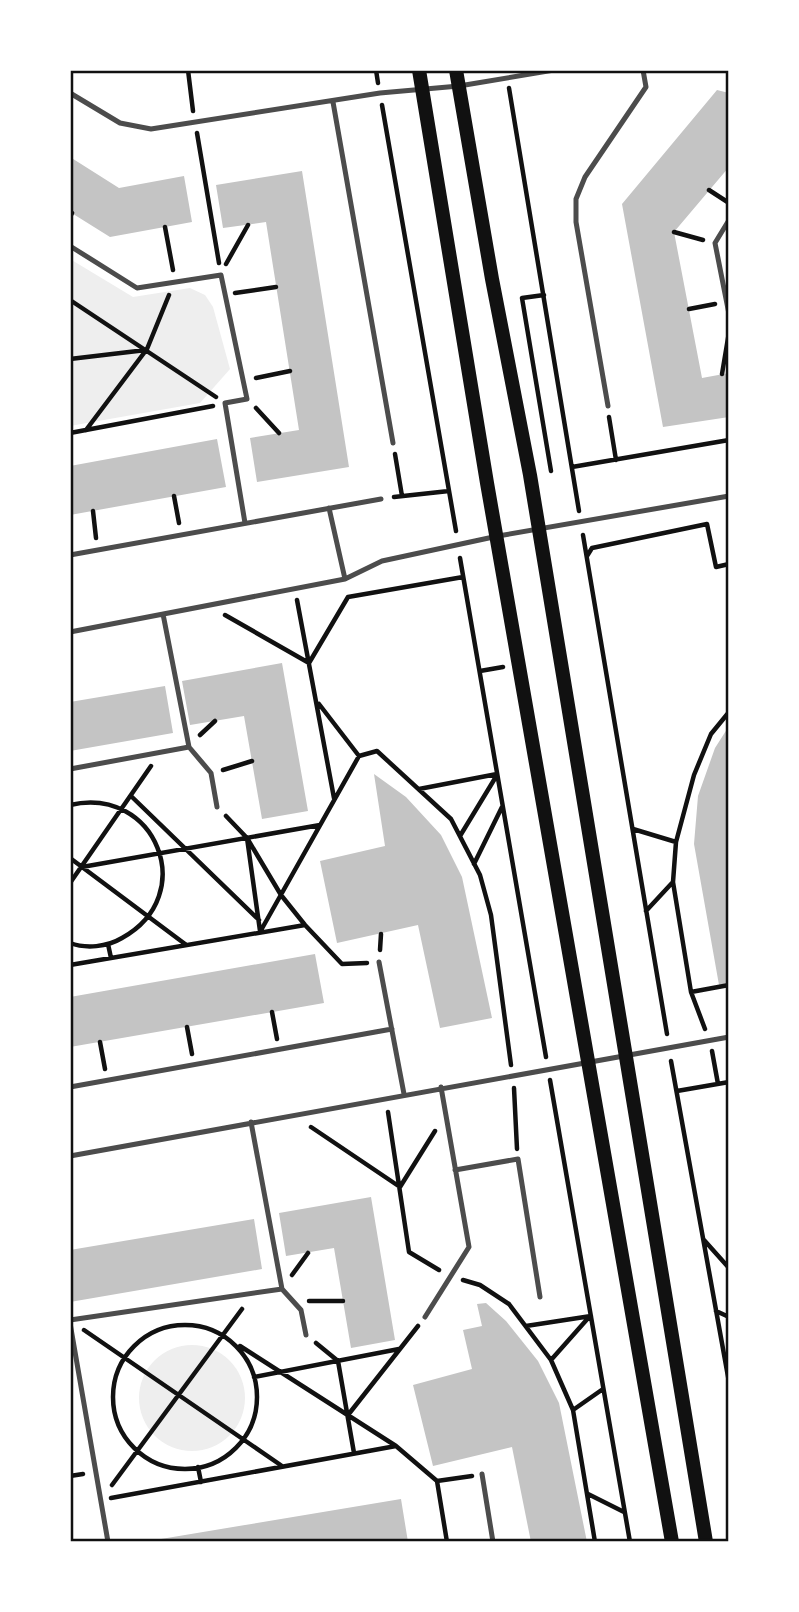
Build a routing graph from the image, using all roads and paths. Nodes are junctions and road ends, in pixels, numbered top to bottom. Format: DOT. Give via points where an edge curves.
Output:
graph roads {
  1 [pos="188,70"];
  2 [pos="419,70"];
  3 [pos="456,70"];
  4 [pos="554,70"];
  5 [pos="643,70"];
  6 [pos="508,78"];
  7 [pos="458,86"];
  8 [pos="421,89"];
  9 [pos="70,93"];
  10 [pos="380,93"];
  11 [pos="332,102"];
  12 [pos="195,124"];
  13 [pos="709,190"];
  14 [pos="729,204"];
  15 [pos="729,220"];
  16 [pos="248,225"];
  17 [pos="165,227"];
  18 [pos="674,232"];
  19 [pos="715,243"];
  20 [pos="70,246"];
  21 [pos="221,275"];
  22 [pos="175,281"];
  23 [pos="276,286"];
  24 [pos="224,295"];
  25 [pos="544,295"];
  26 [pos="70,300"];
  27 [pos="727,302"];
  28 [pos="688,309"];
  29 [pos="729,314"];
  30 [pos="729,332"];
  31 [pos="147,349"];
  32 [pos="70,359"];
  33 [pos="289,372"];
  34 [pos="722,374"];
  35 [pos="243,381"];
  36 [pos="247,399"];
  37 [pos="225,403"];
  38 [pos="608,406"];
  39 [pos="86,430"];
  40 [pos="70,433"];
  41 [pos="279,433"];
  42 [pos="729,440"];
  43 [pos="393,443"];
  44 [pos="616,460"];
  45 [pos="572,467"];
  46 [pos="551,471"];
  47 [pos="449,491"];
  48 [pos="174,496"];
  49 [pos="402,496"];
  50 [pos="729,496"];
  51 [pos="381,499"];
  52 [pos="329,508"];
  53 [pos="93,511"];
  54 [pos="580,513"];
  55 [pos="245,523"];
  56 [pos="539,529"];
  57 [pos="583,535"];
  58 [pos="181,536"];
  59 [pos="456,537"];
  60 [pos="498,537"];
  61 [pos="98,550"];
  62 [pos="70,555"];
  63 [pos="586,557"];
  64 [pos="460,558"];
  65 [pos="729,565"];
  66 [pos="463,578"];
  67 [pos="345,579"];
  68 [pos="295,589"];
  69 [pos="208,606"];
  70 [pos="163,614"];
  71 [pos="70,632"];
  72 [pos="309,663"];
  73 [pos="316,701"];
  74 [pos="729,712"];
  75 [pos="189,747"];
  76 [pos="162,752"];
  77 [pos="359,756"];
  78 [pos="252,761"];
  79 [pos="70,769"];
  80 [pos="211,773"];
  81 [pos="498,774"];
  82 [pos="418,789"];
  83 [pos="131,796"];
  84 [pos="335,800"];
  85 [pos="70,805"];
  86 [pos="503,806"];
  87 [pos="217,807"];
  88 [pos="122,808"];
  89 [pos="321,825"];
  90 [pos="632,829"];
  91 [pos="459,836"];
  92 [pos="247,838"];
  93 [pos="676,842"];
  94 [pos="70,849"];
  95 [pos="184,849"];
  96 [pos="160,853"];
  97 [pos="71,858"];
  98 [pos="474,864"];
  99 [pos="82,867"];
  100 [pos="673,882"];
  101 [pos="70,883"];
  102 [pos="281,895"];
  103 [pos="646,911"];
  104 [pos="149,917"];
  105 [pos="259,920"];
  106 [pos="305,925"];
  107 [pos="260,932"];
  108 [pos="70,943"];
  109 [pos="108,944"];
  110 [pos="186,945"];
  111 [pos="111,958"];
  112 [pos="379,962"];
  113 [pos="70,965"];
  114 [pos="729,985"];
  115 [pos="691,992"];
  116 [pos="272,1012"];
  117 [pos="187,1027"];
  118 [pos="392,1029"];
  119 [pos="729,1037"];
  120 [pos="668,1040"];
  121 [pos="710,1040"];
  122 [pos="100,1042"];
  123 [pos="279,1049"];
  124 [pos="625,1055"];
  125 [pos="547,1060"];
  126 [pos="671,1060"];
  127 [pos="590,1061"];
  128 [pos="194,1065"];
  129 [pos="513,1074"];
  130 [pos="107,1080"];
  131 [pos="550,1080"];
  132 [pos="729,1082"];
  133 [pos="718,1084"];
  134 [pos="70,1087"];
  135 [pos="441,1087"];
  136 [pos="677,1091"];
  137 [pos="404,1094"];
  138 [pos="386,1097"];
  139 [pos="446,1114"];
  140 [pos="293,1115"];
  141 [pos="251,1122"];
  142 [pos="70,1156"];
  143 [pos="518,1160"];
  144 [pos="456,1170"];
  145 [pos="400,1187"];
  146 [pos="703,1239"];
  147 [pos="729,1268"];
  148 [pos="450,1277"];
  149 [pos="282,1289"];
  150 [pos="253,1294"];
  151 [pos="540,1297"];
  152 [pos="293,1301"];
  153 [pos="343,1301"];
  154 [pos="716,1311"];
  155 [pos="591,1316"];
  156 [pos="425,1317"];
  157 [pos="729,1317"];
  158 [pos="70,1321"];
  159 [pos="526,1326"];
  160 [pos="81,1328"];
  161 [pos="222,1335"];
  162 [pos="306,1335"];
  163 [pos="239,1346"];
  164 [pos="399,1349"];
  165 [pos="124,1358"];
  166 [pos="551,1360"];
  167 [pos="338,1361"];
  168 [pos="278,1372"];
  169 [pos="254,1377"];
  170 [pos="729,1382"];
  171 [pos="603,1389"];
  172 [pos="178,1395"];
  173 [pos="573,1410"];
  174 [pos="347,1416"];
  175 [pos="243,1439"];
  176 [pos="396,1446"];
  177 [pos="137,1451"];
  178 [pos="354,1453"];
  179 [pos="282,1466"];
  180 [pos="198,1467"];
  181 [pos="482,1474"];
  182 [pos="437,1481"];
  183 [pos="201,1482"];
  184 [pos="587,1493"];
  185 [pos="101,1500"];
  186 [pos="625,1512"];
  187 [pos="108,1542"];
  188 [pos="447,1542"];
  189 [pos="493,1542"];
  190 [pos="595,1542"];
  191 [pos="630,1542"];
  192 [pos="671,1542"];
  193 [pos="706,1542"];
  1 -- 12 [label="path"];
  2 -- 8 [label="main road"];
  3 -- 7 [label="main road"];
  4 -- 6 [label="lane"];
  5 -- 38 [label="lane" via="646,87 585,177 576,199 576,222"];
  6 -- 7 [label="lane"];
  6 -- 25 [label="path"];
  7 -- 8 [label="lane"];
  7 -- 56 [label="main road"];
  8 -- 10 [label="lane"];
  8 -- 60 [label="main road"];
  9 -- 12 [label="lane" via="120,123 152,130"];
  10 -- 11 [label="lane"];
  10 -- 47 [label="path"];
  11 -- 12 [label="lane"];
  11 -- 43 [label="lane"];
  12 -- 21 [label="path"];
  13 -- 14 [label="path"];
  15 -- 19 [label="lane"];
  16 -- 21 [label="path"];
  17 -- 22 [label="path"];
  18 -- 19 [label="path"];
  19 -- 27 [label="lane"];
  20 -- 22 [label="lane" via="137,288"];
  21 -- 22 [label="lane"];
  21 -- 24 [label="lane"];
  22 -- 31 [label="path"];
  23 -- 24 [label="path"];
  24 -- 35 [label="lane"];
  25 -- 45 [label="path"];
  25 -- 46 [label="path" via="522,298"];
  26 -- 31 [label="path"];
  27 -- 28 [label="path"];
  27 -- 29 [label="lane"];
  30 -- 34 [label="path"];
  31 -- 32 [label="path"];
  31 -- 37 [label="path"];
  31 -- 39 [label="path"];
  33 -- 35 [label="path"];
  35 -- 36 [label="lane"];
  36 -- 37 [label="lane"];
  36 -- 41 [label="path"];
  37 -- 39 [label="path"];
  37 -- 55 [label="lane"];
  38 -- 44 [label="path"];
  39 -- 40 [label="path"];
  42 -- 44 [label="path"];
  43 -- 49 [label="path"];
  44 -- 45 [label="path"];
  45 -- 54 [label="path"];
  47 -- 49 [label="path"];
  47 -- 59 [label="path"];
  48 -- 58 [label="path"];
  49 -- 51 [label="path"];
  50 -- 56 [label="lane"];
  51 -- 52 [label="lane"];
  52 -- 55 [label="lane"];
  52 -- 67 [label="lane"];
  53 -- 61 [label="path"];
  55 -- 58 [label="lane"];
  56 -- 60 [label="lane"];
  56 -- 124 [label="main road"];
  57 -- 63 [label="path"];
  58 -- 61 [label="lane"];
  60 -- 67 [label="lane" via="382,561"];
  60 -- 127 [label="main road"];
  61 -- 62 [label="lane"];
  63 -- 65 [label="path" via="592,548 707,524 716,567"];
  63 -- 90 [label="path"];
  64 -- 66 [label="path"];
  66 -- 72 [label="path" via="348,597"];
  66 -- 81 [label="path"];
  67 -- 68 [label="lane"];
  68 -- 69 [label="lane"];
  68 -- 72 [label="path"];
  69 -- 70 [label="lane"];
  69 -- 72 [label="path"];
  70 -- 71 [label="lane"];
  70 -- 75 [label="lane"];
  72 -- 73 [label="path"];
  73 -- 77 [label="path"];
  73 -- 84 [label="path"];
  74 -- 93 [label="path" via="711,734 694,775"];
  75 -- 76 [label="lane"];
  75 -- 80 [label="lane"];
  76 -- 79 [label="lane"];
  76 -- 83 [label="path"];
  77 -- 82 [label="path" via="377,751"];
  77 -- 84 [label="path"];
  78 -- 80 [label="path"];
  80 -- 87 [label="lane"];
  81 -- 82 [label="path"];
  81 -- 86 [label="path"];
  81 -- 91 [label="path"];
  82 -- 91 [label="path" via="451,819"];
  83 -- 88 [label="path"];
  83 -- 95 [label="path"];
  84 -- 89 [label="path"];
  85 -- 88 [label="path" via="103,802"];
  86 -- 98 [label="path"];
  86 -- 125 [label="path"];
  87 -- 92 [label="path"];
  88 -- 96 [label="path" via="152,835"];
  88 -- 99 [label="path"];
  89 -- 92 [label="path"];
  89 -- 102 [label="path"];
  90 -- 93 [label="path"];
  90 -- 103 [label="path"];
  91 -- 98 [label="path"];
  92 -- 95 [label="path"];
  92 -- 102 [label="path"];
  92 -- 105 [label="path"];
  93 -- 100 [label="path"];
  94 -- 97 [label="path"];
  95 -- 96 [label="path"];
  95 -- 105 [label="path"];
  96 -- 99 [label="path"];
  96 -- 104 [label="path" via="162,886"];
  97 -- 99 [label="path"];
  98 -- 129 [label="path" via="491,915"];
  99 -- 101 [label="path"];
  99 -- 104 [label="path"];
  100 -- 103 [label="path"];
  100 -- 115 [label="path"];
  102 -- 106 [label="path"];
  102 -- 107 [label="path"];
  103 -- 120 [label="path"];
  104 -- 109 [label="path" via="135,932"];
  104 -- 110 [label="path"];
  105 -- 107 [label="path"];
  106 -- 107 [label="path"];
  106 -- 112 [label="path" via="342,964"];
  107 -- 110 [label="path"];
  108 -- 109 [label="path"];
  109 -- 111 [label="path"];
  110 -- 111 [label="path"];
  111 -- 113 [label="path"];
  112 -- 118 [label="lane"];
  114 -- 115 [label="path"];
  115 -- 121 [label="path"];
  116 -- 123 [label="path"];
  117 -- 128 [label="path"];
  118 -- 123 [label="lane"];
  118 -- 137 [label="lane"];
  119 -- 121 [label="lane"];
  121 -- 124 [label="lane"];
  121 -- 133 [label="path"];
  122 -- 130 [label="path"];
  123 -- 128 [label="lane"];
  124 -- 127 [label="lane"];
  124 -- 193 [label="main road"];
  126 -- 136 [label="path"];
  127 -- 129 [label="lane"];
  127 -- 192 [label="main road"];
  128 -- 130 [label="lane"];
  129 -- 135 [label="lane"];
  129 -- 143 [label="path"];
  130 -- 134 [label="lane"];
  131 -- 155 [label="path"];
  132 -- 133 [label="path"];
  133 -- 136 [label="path"];
  135 -- 137 [label="lane"];
  135 -- 139 [label="lane"];
  136 -- 146 [label="path"];
  137 -- 138 [label="lane"];
  138 -- 140 [label="lane"];
  138 -- 145 [label="path"];
  139 -- 144 [label="lane"];
  139 -- 145 [label="path"];
  140 -- 141 [label="lane"];
  140 -- 145 [label="path"];
  141 -- 142 [label="lane"];
  141 -- 149 [label="lane"];
  143 -- 144 [label="lane"];
  143 -- 151 [label="lane"];
  144 -- 148 [label="lane" via="469,1247"];
  145 -- 148 [label="path" via="409,1252"];
  146 -- 147 [label="path"];
  146 -- 154 [label="path"];
  148 -- 156 [label="lane"];
  148 -- 159 [label="path" via="480,1285 509,1304"];
  149 -- 150 [label="lane"];
  149 -- 152 [label="lane"];
  150 -- 158 [label="lane"];
  150 -- 161 [label="path"];
  152 -- 153 [label="path"];
  152 -- 162 [label="lane" via="301,1310"];
  154 -- 157 [label="path"];
  154 -- 170 [label="path"];
  155 -- 159 [label="path"];
  155 -- 166 [label="path"];
  155 -- 171 [label="path"];
  156 -- 164 [label="path"];
  158 -- 185 [label="lane"];
  159 -- 166 [label="path"];
  160 -- 165 [label="path"];
  161 -- 163 [label="path"];
  161 -- 165 [label="path" via="187,1325 169,1327 151,1333"];
  161 -- 172 [label="path"];
  162 -- 167 [label="path"];
  163 -- 168 [label="path"];
  163 -- 169 [label="path"];
  164 -- 167 [label="path"];
  164 -- 174 [label="path"];
  165 -- 172 [label="path"];
  165 -- 177 [label="path" via="114,1386 115,1417"];
  166 -- 173 [label="path"];
  167 -- 168 [label="path"];
  167 -- 174 [label="path"];
  168 -- 169 [label="path"];
  168 -- 174 [label="path"];
  169 -- 175 [label="path" via="256,1409"];
  171 -- 173 [label="path"];
  171 -- 186 [label="path"];
  172 -- 175 [label="path"];
  172 -- 177 [label="path"];
  173 -- 184 [label="path"];
  174 -- 176 [label="path"];
  174 -- 178 [label="path"];
  175 -- 179 [label="path"];
  175 -- 180 [label="path" via="229,1454"];
  176 -- 178 [label="path"];
  176 -- 182 [label="path"];
  177 -- 180 [label="path" via="173,1468"];
  177 -- 185 [label="path"];
  178 -- 179 [label="path"];
  179 -- 183 [label="path"];
  180 -- 183 [label="path"];
  181 -- 182 [label="path"];
  181 -- 189 [label="lane"];
  182 -- 188 [label="path"];
  183 -- 185 [label="path"];
  184 -- 186 [label="path"];
  184 -- 190 [label="path"];
  185 -- 187 [label="lane"];
  186 -- 191 [label="path"];
}
